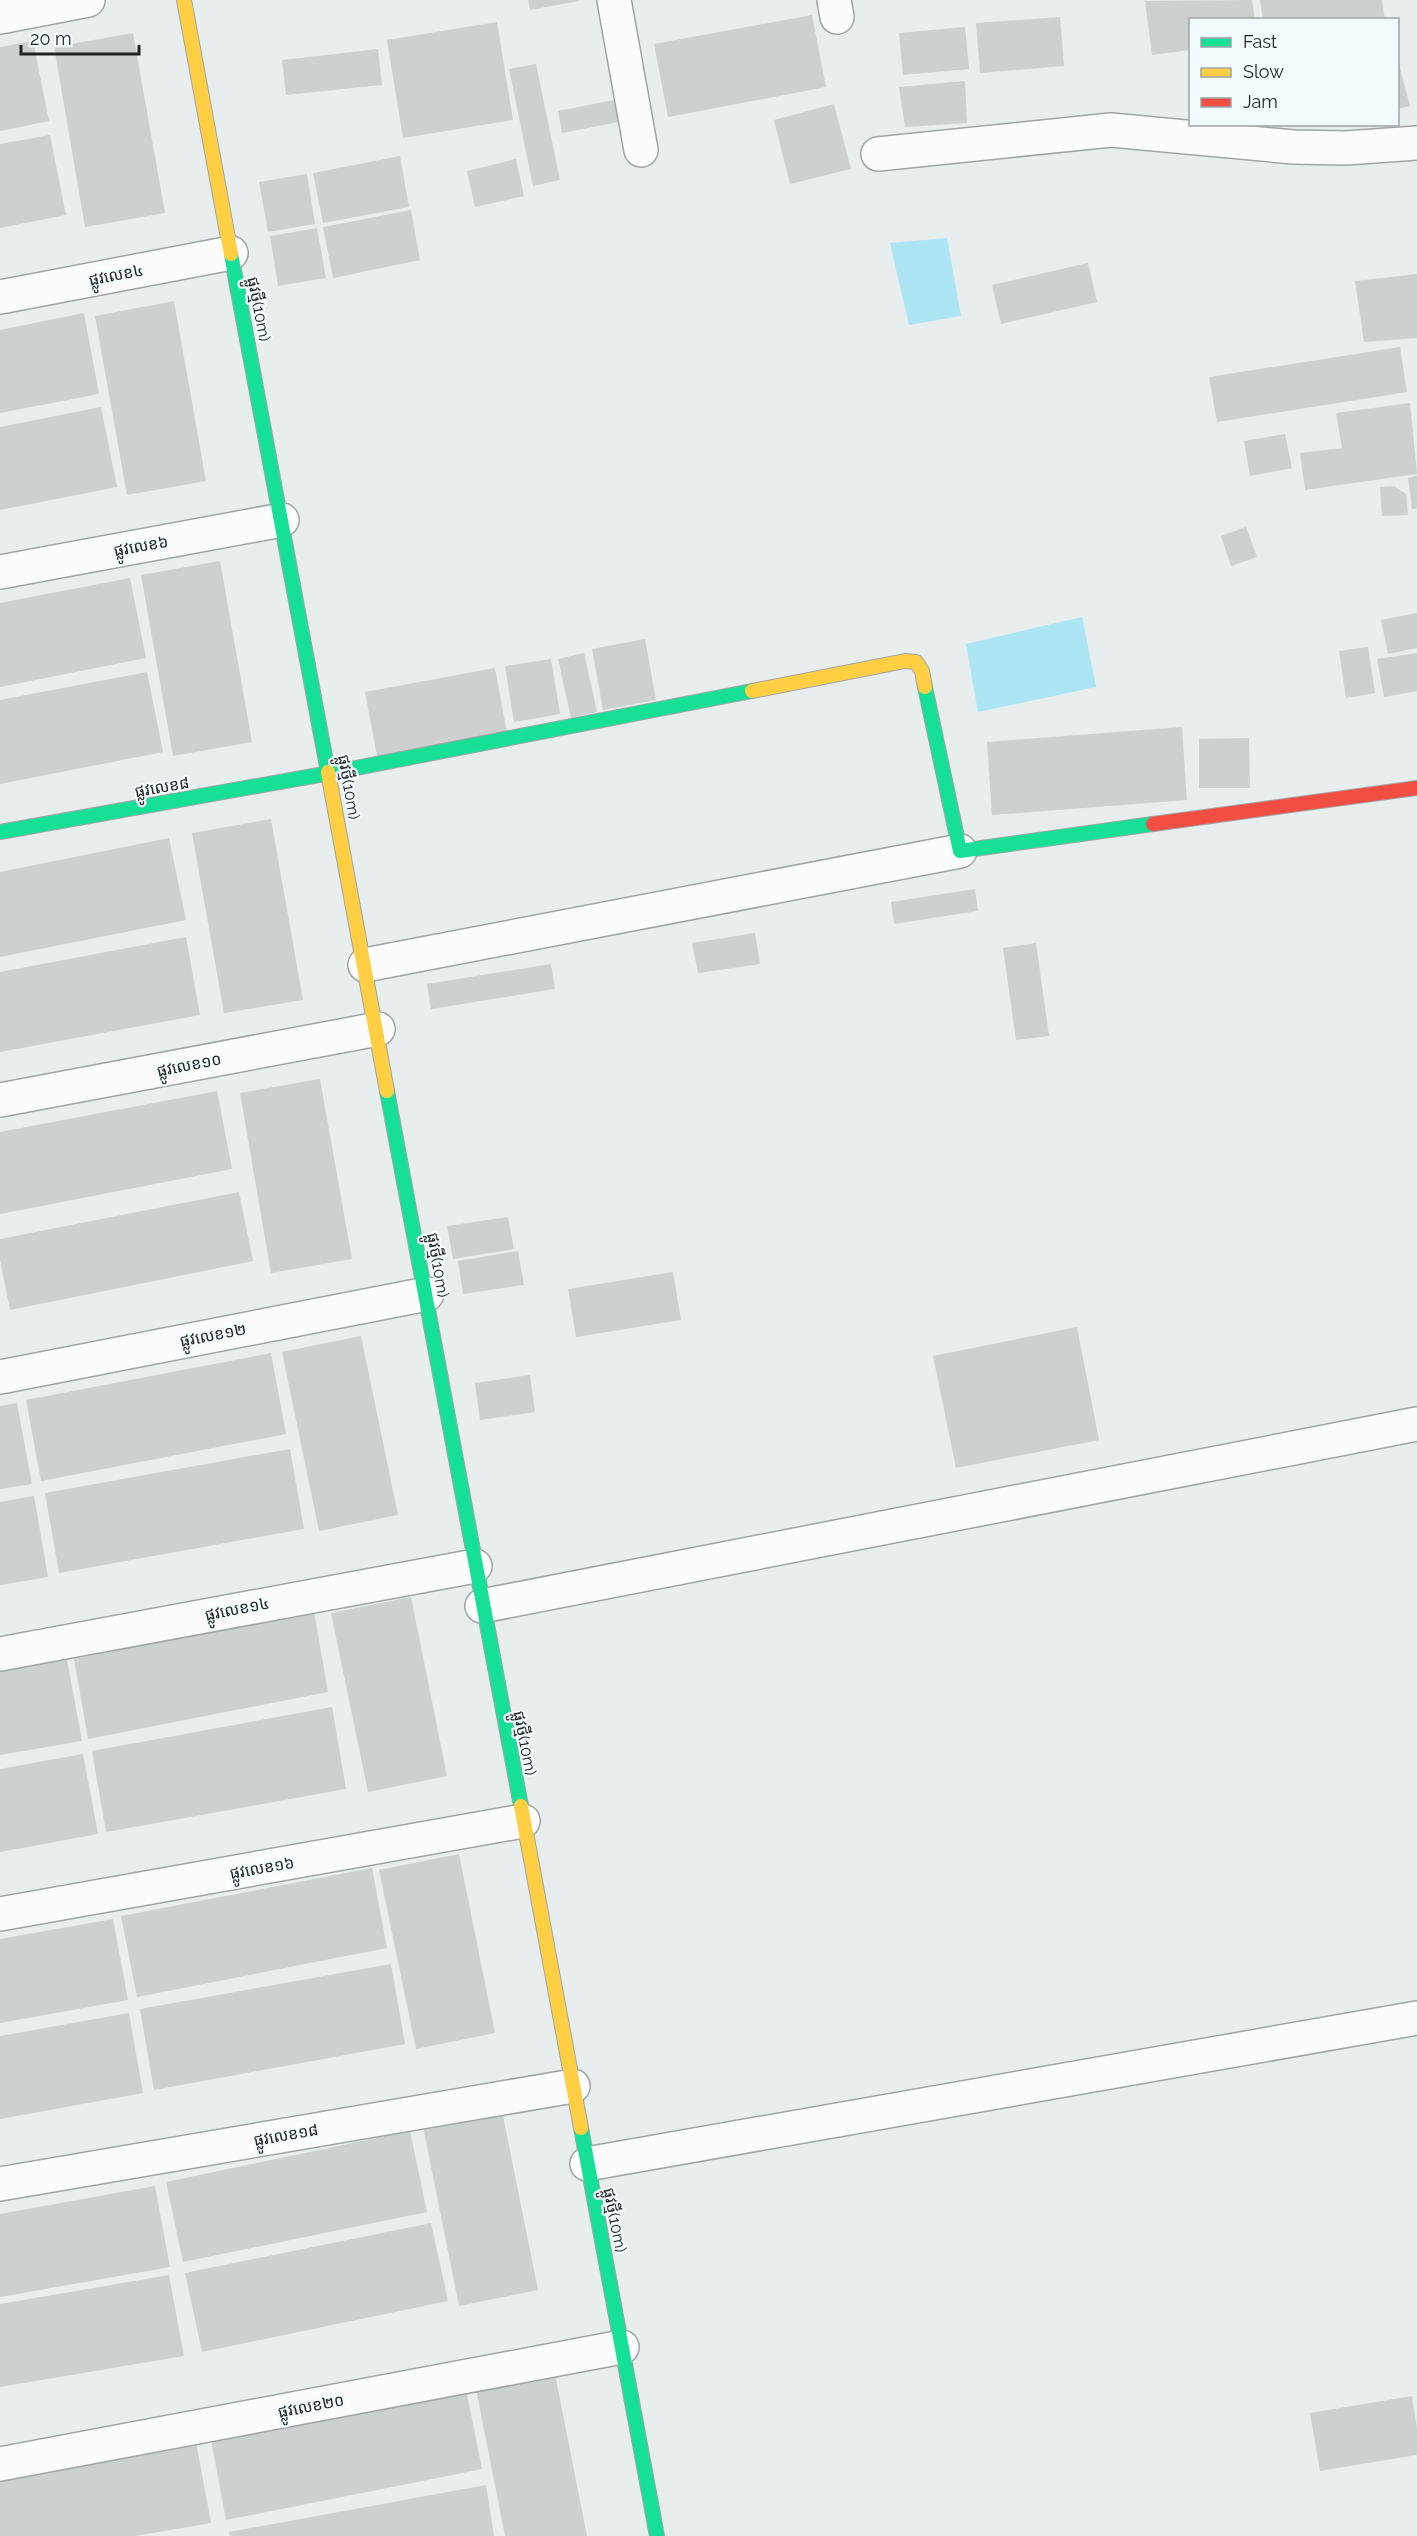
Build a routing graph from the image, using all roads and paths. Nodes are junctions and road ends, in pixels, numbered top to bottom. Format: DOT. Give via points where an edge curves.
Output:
graph roads {
  1 [pos="88,0"];
  2 [pos="184,0"];
  3 [pos="614,0"];
  4 [pos="0,17"];
  5 [pos="1417,144"];
  6 [pos="641,150"];
  7 [pos="878,154"];
  8 [pos="231,253"];
  9 [pos="0,297"];
  10 [pos="282,520"];
  11 [pos="0,572"];
  12 [pos="330,773"];
  13 [pos="1417,788"];
  14 [pos="0,832"];
  15 [pos="960,851"];
  16 [pos="365,965"];
  17 [pos="378,1029"];
  18 [pos="0,1100"];
  19 [pos="427,1294"];
  20 [pos="0,1377"];
  21 [pos="1417,1424"];
  22 [pos="474,1566"];
  23 [pos="482,1606"];
  24 [pos="0,1654"];
  25 [pos="523,1821"];
  26 [pos="0,1914"];
  27 [pos="1417,2018"];
  28 [pos="573,2086"];
  29 [pos="587,2164"];
  30 [pos="0,2184"];
  31 [pos="622,2347"];
  32 [pos="0,2464"];
  33 [pos="657,2536"];
  1 -- 4 [label="street"];
  2 -- 8 [label="street, ផ្លូវថ្មី(10m)"];
  3 -- 6 [label="street"];
  5 -- 7 [label="street" via="1293,147 1111,130"];
  8 -- 9 [label="street, ផ្លូវលេខ៤"];
  8 -- 10 [label="street, ផ្លូវថ្មី(10m)"];
  10 -- 11 [label="street, ផ្លូវលេខ៦"];
  10 -- 12 [label="street, ផ្លូវថ្មី(10m)"];
  12 -- 14 [label="street, ផ្លូវលេខ៨"];
  12 -- 15 [label="street, ផ្លូវលេខ៨" via="904,660 916,663 922,671"];
  12 -- 16 [label="street, ផ្លូវថ្មី(10m)"];
  13 -- 15 [label="street"];
  15 -- 16 [label="street"];
  16 -- 17 [label="street, ផ្លូវថ្មី(10m)"];
  17 -- 18 [label="street, ផ្លូវលេខ១០"];
  17 -- 19 [label="street, ផ្លូវថ្មី(10m)"];
  19 -- 20 [label="street, ផ្លូវលេខ១២"];
  19 -- 22 [label="street, ផ្លូវថ្មី(10m)"];
  21 -- 23 [label="street"];
  22 -- 23 [label="street, ផ្លូវថ្មី(10m)"];
  22 -- 24 [label="street, ផ្លូវលេខ១៤"];
  23 -- 25 [label="street, ផ្លូវថ្មី(10m)"];
  25 -- 26 [label="street, ផ្លូវលេខ១៦"];
  25 -- 28 [label="street, ផ្លូវថ្មី(10m)"];
  27 -- 29 [label="street"];
  28 -- 29 [label="street, ផ្លូវថ្មី(10m)"];
  28 -- 30 [label="street, ផ្លូវលេខ១៨"];
  29 -- 31 [label="street, ផ្លូវថ្មី(10m)"];
  31 -- 32 [label="street, ផ្លូវលេខ២០"];
  31 -- 33 [label="street, ផ្លូវថ្មី(10m)"];
}
